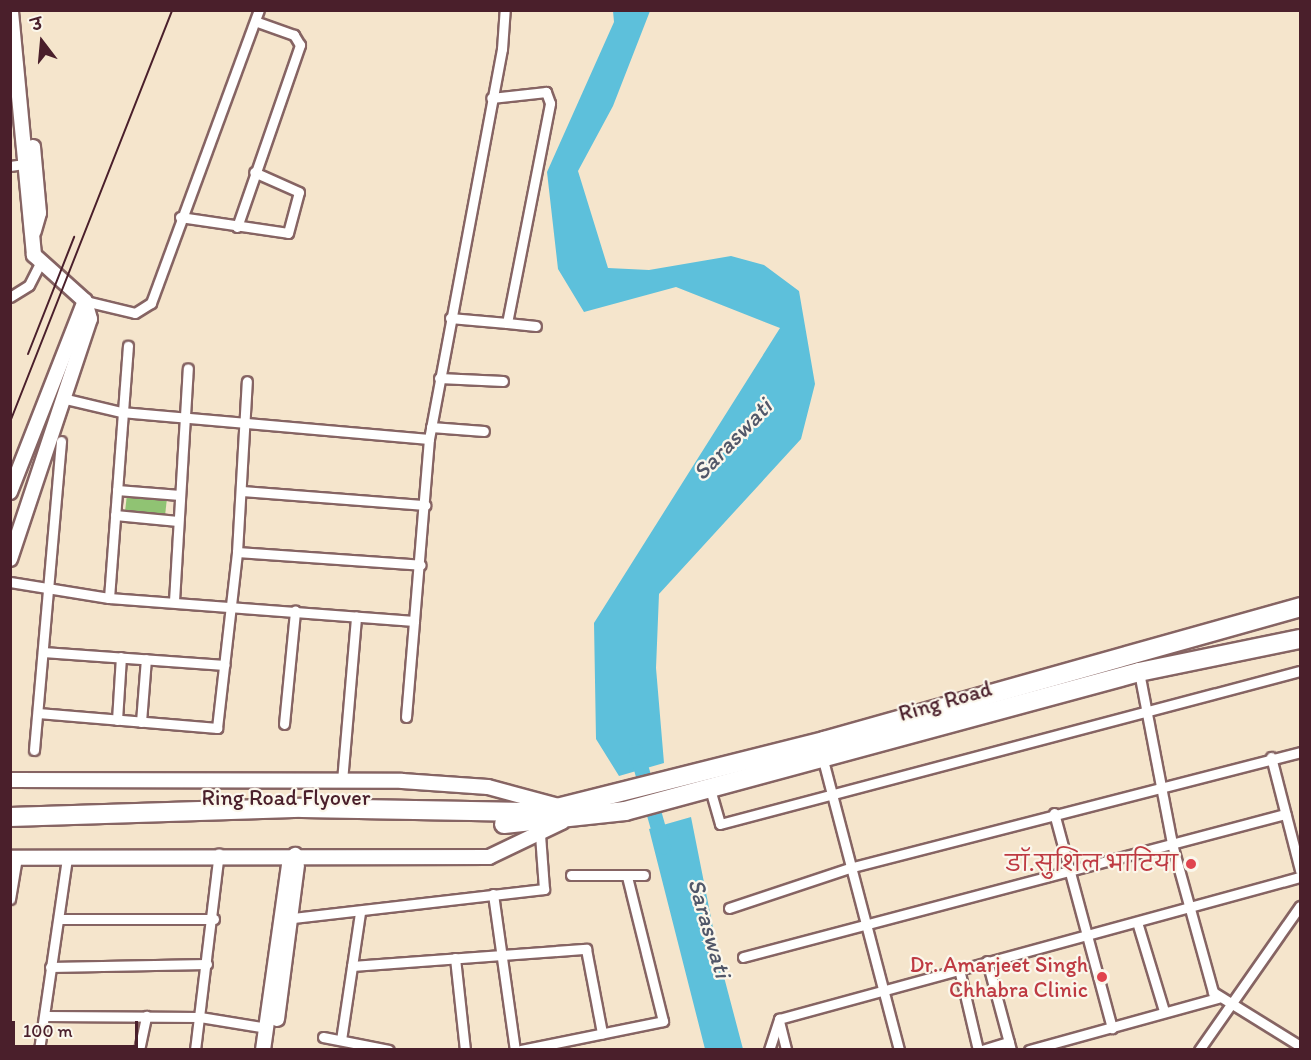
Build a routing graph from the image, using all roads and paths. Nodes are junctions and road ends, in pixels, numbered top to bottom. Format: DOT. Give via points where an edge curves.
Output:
graph roads {
  1 [pos="11,10"];
  2 [pos="19,10"];
  3 [pos="259,10"];
  4 [pos="505,10"];
  5 [pos="255,21"];
  6 [pos="491,98"];
  7 [pos="25,164"];
  8 [pos="10,166"];
  9 [pos="254,172"];
  10 [pos="180,217"];
  11 [pos="237,227"];
  12 [pos="34,231"];
  13 [pos="39,265"];
  14 [pos="10,297"];
  15 [pos="85,301"];
  16 [pos="450,318"];
  17 [pos="507,323"];
  18 [pos="536,326"];
  19 [pos="128,346"];
  20 [pos="188,368"];
  21 [pos="439,378"];
  22 [pos="247,381"];
  23 [pos="503,381"];
  24 [pos="66,399"];
  25 [pos="121,412"];
  26 [pos="183,418"];
  27 [pos="243,422"];
  28 [pos="431,427"];
  29 [pos="484,430"];
  30 [pos="429,439"];
  31 [pos="61,441"];
  32 [pos="117,490"];
  33 [pos="242,490"];
  34 [pos="10,492"];
  35 [pos="180,495"];
  36 [pos="425,505"];
  37 [pos="115,515"];
  38 [pos="178,521"];
  39 [pos="237,552"];
  40 [pos="10,559"];
  41 [pos="421,565"];
  42 [pos="10,582"];
  43 [pos="48,592"];
  44 [pos="109,598"];
  45 [pos="174,601"];
  46 [pos="231,606"];
  47 [pos="1300,607"];
  48 [pos="295,611"];
  49 [pos="356,617"];
  50 [pos="1300,618"];
  51 [pos="414,621"];
  52 [pos="1300,639"];
  53 [pos="43,652"];
  54 [pos="121,657"];
  55 [pos="146,659"];
  56 [pos="225,665"];
  57 [pos="1300,671"];
  58 [pos="1139,672"];
  59 [pos="38,713"];
  60 [pos="1148,713"];
  61 [pos="406,717"];
  62 [pos="117,720"];
  63 [pos="141,722"];
  64 [pos="284,724"];
  65 [pos="34,750"];
  66 [pos="1300,752"];
  67 [pos="1271,757"];
  68 [pos="823,760"];
  69 [pos="10,780"];
  70 [pos="342,781"];
  71 [pos="1158,785"];
  72 [pos="710,789"];
  73 [pos="829,795"];
  74 [pos="602,806"];
  75 [pos="1054,813"];
  76 [pos="560,814"];
  77 [pos="1285,814"];
  78 [pos="10,817"];
  79 [pos="146,818"];
  80 [pos="10,828"];
  81 [pos="540,835"];
  82 [pos="1172,844"];
  83 [pos="219,853"];
  84 [pos="295,855"];
  85 [pos="14,857"];
  86 [pos="67,857"];
  87 [pos="849,868"];
  88 [pos="1300,870"];
  89 [pos="1070,871"];
  90 [pos="571,875"];
  91 [pos="644,875"];
  92 [pos="627,877"];
  93 [pos="1300,877"];
  94 [pos="493,894"];
  95 [pos="10,899"];
  96 [pos="1300,906"];
  97 [pos="729,908"];
  98 [pos="1191,909"];
  99 [pos="360,913"];
  100 [pos="293,918"];
  101 [pos="59,919"];
  102 [pos="213,919"];
  103 [pos="1137,922"];
  104 [pos="864,924"];
  105 [pos="1088,934"];
  106 [pos="500,955"];
  107 [pos="743,957"];
  108 [pos="455,958"];
  109 [pos="987,961"];
  110 [pos="207,964"];
  111 [pos="352,966"];
  112 [pos="50,968"];
  113 [pos="959,969"];
  114 [pos="883,990"];
  115 [pos="1218,998"];
  116 [pos="1229,1006"];
  117 [pos="1164,1011"];
  118 [pos="45,1016"];
  119 [pos="146,1016"];
  120 [pos="200,1017"];
  121 [pos="778,1019"];
  122 [pos="267,1028"];
  123 [pos="1112,1028"];
  124 [pos="602,1033"];
  125 [pos="323,1037"];
  126 [pos="341,1040"];
  127 [pos="1010,1046"];
  128 [pos="1300,1046"];
  129 [pos="39,1050"];
  130 [pos="139,1050"];
  131 [pos="195,1050"];
  132 [pos="263,1050"];
  133 [pos="273,1050"];
  134 [pos="389,1050"];
  135 [pos="465,1050"];
  136 [pos="515,1050"];
  137 [pos="521,1050"];
  138 [pos="770,1050"];
  139 [pos="786,1050"];
  140 [pos="899,1050"];
  141 [pos="980,1050"];
  142 [pos="1029,1050"];
  143 [pos="1199,1050"];
  1 -- 7 [label="street"];
  2 -- 12 [label="street" via="39,213"];
  3 -- 5 [label="street"];
  4 -- 6 [label="street"];
  5 -- 9 [label="street" via="294,35 300,45"];
  5 -- 10 [label="street"];
  6 -- 16 [label="street"];
  6 -- 17 [label="street" via="539,92 550,98"];
  7 -- 8 [label="street"];
  7 -- 12 [label="street" via="28,215"];
  9 -- 11 [label="street"];
  9 -- 11 [label="street" via="297,190 300,199 288,233"];
  10 -- 11 [label="street"];
  10 -- 15 [label="street" via="148,307 127,312"];
  12 -- 13 [label="street"];
  13 -- 14 [label="street" via="29,285"];
  13 -- 15 [label="street"];
  15 -- 24 [label="street" via="90,319"];
  15 -- 34 [label="street"];
  16 -- 17 [label="street"];
  16 -- 21 [label="street"];
  17 -- 18 [label="street"];
  19 -- 25 [label="street"];
  20 -- 26 [label="street"];
  21 -- 23 [label="street"];
  21 -- 28 [label="street"];
  22 -- 27 [label="street"];
  24 -- 25 [label="street"];
  24 -- 40 [label="street"];
  25 -- 26 [label="street"];
  25 -- 32 [label="street"];
  26 -- 27 [label="street"];
  26 -- 35 [label="street"];
  27 -- 30 [label="street"];
  27 -- 33 [label="street"];
  28 -- 29 [label="street"];
  28 -- 30 [label="street"];
  30 -- 36 [label="street"];
  31 -- 43 [label="street"];
  32 -- 35 [label="street"];
  32 -- 37 [label="street"];
  33 -- 36 [label="street"];
  33 -- 39 [label="street"];
  35 -- 38 [label="street"];
  36 -- 41 [label="street"];
  37 -- 38 [label="street"];
  37 -- 44 [label="street"];
  38 -- 45 [label="street"];
  39 -- 41 [label="street"];
  39 -- 46 [label="street"];
  41 -- 51 [label="street"];
  42 -- 43 [label="street"];
  43 -- 44 [label="street"];
  43 -- 53 [label="street"];
  44 -- 45 [label="street"];
  45 -- 46 [label="street"];
  46 -- 48 [label="street"];
  46 -- 56 [label="street"];
  47 -- 50 [label="highway"];
  47 -- 74 [label="highway" via="824,741 622,792"];
  48 -- 49 [label="street"];
  48 -- 64 [label="street"];
  49 -- 51 [label="street"];
  49 -- 70 [label="street"];
  51 -- 61 [label="street"];
  52 -- 58 [label="highway, Ring Road"];
  53 -- 54 [label="street"];
  53 -- 59 [label="street"];
  54 -- 55 [label="street"];
  54 -- 62 [label="street"];
  55 -- 56 [label="street"];
  55 -- 63 [label="street"];
  56 -- 63 [label="street" via="217,728"];
  57 -- 60 [label="street"];
  58 -- 60 [label="street"];
  58 -- 68 [label="highway, Ring Road"];
  59 -- 62 [label="street"];
  59 -- 65 [label="street"];
  60 -- 71 [label="street"];
  60 -- 73 [label="street"];
  62 -- 63 [label="street"];
  66 -- 67 [label="street"];
  67 -- 71 [label="street"];
  67 -- 77 [label="street"];
  68 -- 72 [label="highway, Ring Road"];
  68 -- 73 [label="street"];
  69 -- 70 [label="street"];
  70 -- 76 [label="street" via="488,787"];
  71 -- 75 [label="street"];
  71 -- 82 [label="street"];
  72 -- 73 [label="street" via="720,824"];
  72 -- 74 [label="highway, Ring Road" via="625,811"];
  73 -- 87 [label="street"];
  74 -- 76 [label="highway, Ring Road Flyover"];
  75 -- 87 [label="street"];
  75 -- 89 [label="street"];
  76 -- 79 [label="highway, Ring Road Flyover"];
  76 -- 81 [label="street"];
  77 -- 82 [label="street"];
  77 -- 88 [label="street"];
  78 -- 79 [label="highway, Ring Road Flyover"];
  79 -- 80 [label="highway, Ring Road Flyover"];
  81 -- 84 [label="street" via="489,857"];
  81 -- 94 [label="street" via="546,888"];
  82 -- 89 [label="street"];
  82 -- 98 [label="street"];
  83 -- 84 [label="street"];
  83 -- 86 [label="street"];
  83 -- 102 [label="street"];
  84 -- 100 [label="street"];
  84 -- 122 [label="street" via="289,864"];
  85 -- 86 [label="street"];
  85 -- 95 [label="street"];
  86 -- 101 [label="street"];
  87 -- 97 [label="street"];
  87 -- 104 [label="street"];
  89 -- 104 [label="street"];
  89 -- 105 [label="street"];
  90 -- 92 [label="street"];
  91 -- 92 [label="street"];
  92 -- 124 [label="street" via="663,1021"];
  93 -- 98 [label="street"];
  94 -- 99 [label="street"];
  94 -- 106 [label="street"];
  96 -- 116 [label="street"];
  98 -- 103 [label="street"];
  98 -- 115 [label="street"];
  99 -- 100 [label="street"];
  99 -- 111 [label="street"];
  100 -- 133 [label="street"];
  101 -- 102 [label="street"];
  101 -- 112 [label="street"];
  102 -- 110 [label="street"];
  103 -- 105 [label="street"];
  103 -- 117 [label="street"];
  104 -- 107 [label="street"];
  104 -- 114 [label="street"];
  105 -- 109 [label="street"];
  105 -- 123 [label="street"];
  106 -- 108 [label="street"];
  106 -- 124 [label="street" via="586,949"];
  106 -- 136 [label="street"];
  108 -- 111 [label="street"];
  108 -- 135 [label="street"];
  109 -- 113 [label="street"];
  109 -- 127 [label="street"];
  110 -- 112 [label="street"];
  110 -- 120 [label="street"];
  111 -- 126 [label="street"];
  112 -- 118 [label="street"];
  113 -- 114 [label="street"];
  113 -- 141 [label="street"];
  114 -- 121 [label="street"];
  114 -- 140 [label="street"];
  115 -- 116 [label="street"];
  115 -- 117 [label="street"];
  116 -- 128 [label="street"];
  116 -- 143 [label="street"];
  117 -- 123 [label="street"];
  118 -- 119 [label="street"];
  118 -- 129 [label="street"];
  119 -- 120 [label="street"];
  119 -- 130 [label="street"];
  120 -- 122 [label="street"];
  120 -- 131 [label="street"];
  121 -- 138 [label="street"];
  121 -- 139 [label="street"];
  122 -- 132 [label="street"];
  123 -- 142 [label="street"];
  124 -- 137 [label="street"];
  125 -- 126 [label="street"];
  126 -- 134 [label="street"];
  127 -- 141 [label="street"];
}
